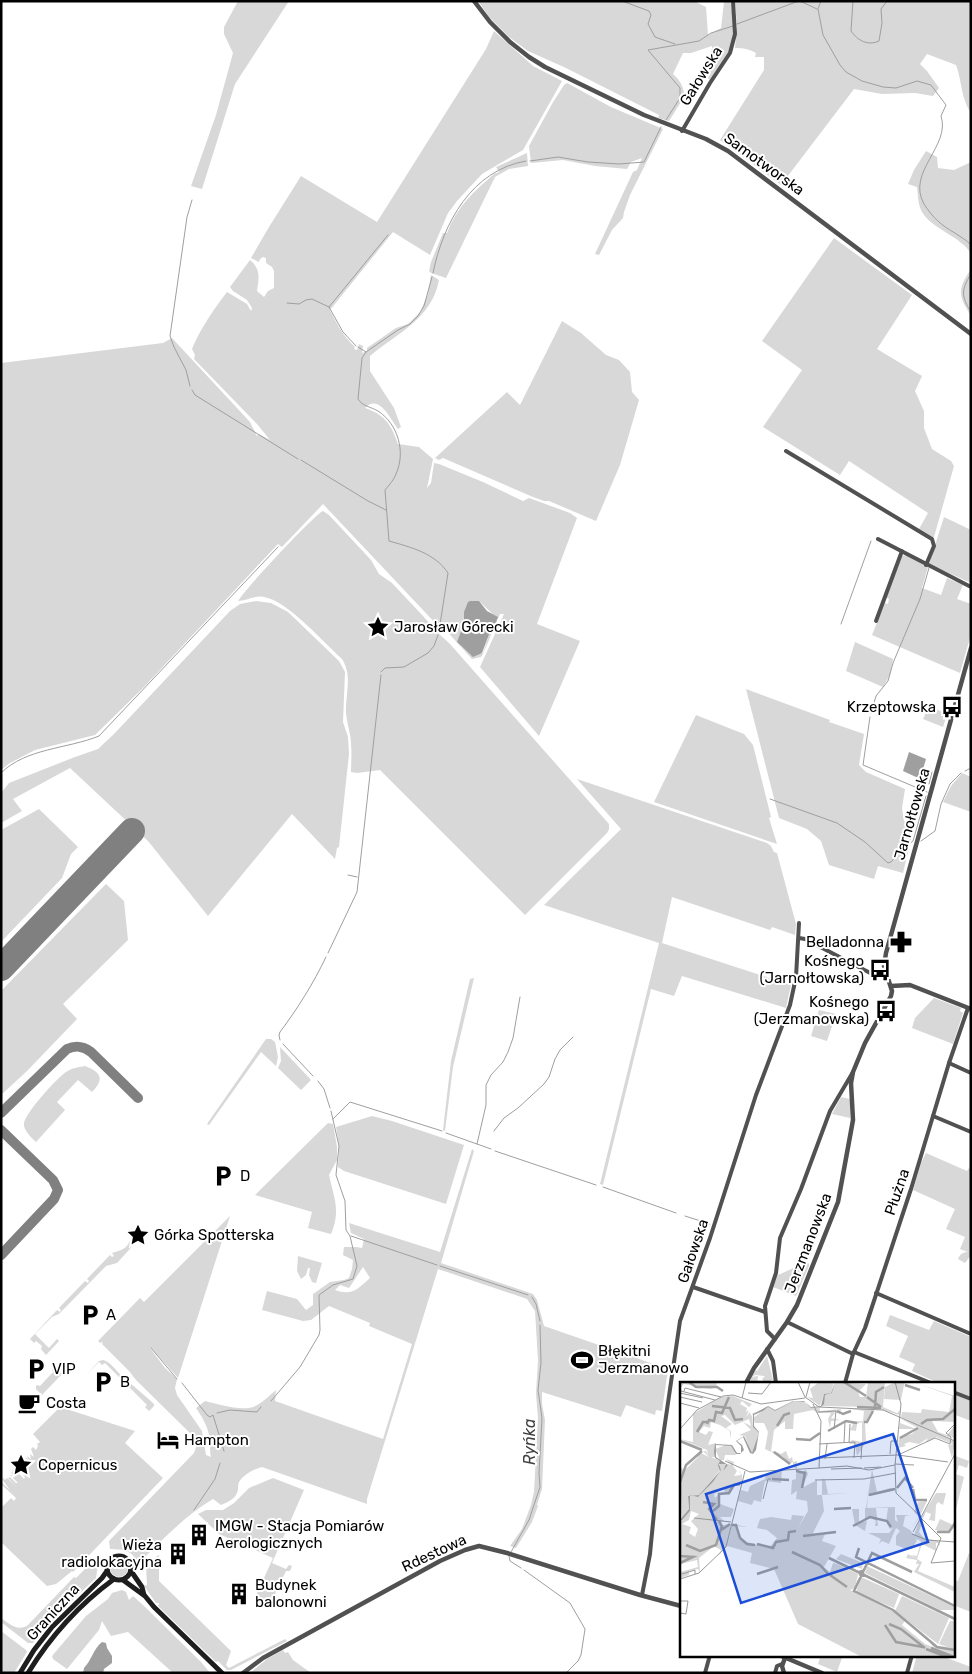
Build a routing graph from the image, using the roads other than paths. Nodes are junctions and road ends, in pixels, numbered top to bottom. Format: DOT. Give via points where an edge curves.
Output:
graph roads {
  1 [pos="474,1"];
  2 [pos="733,1"];
  3 [pos="682,130"];
  4 [pos="971,334"];
  5 [pos="786,451"];
  6 [pos="878,539"];
  7 [pos="902,551"];
  8 [pos="926,564"];
  9 [pos="971,586"];
  10 [pos="876,621"];
  11 [pos="971,648"];
  12 [pos="799,924"];
  13 [pos="799,938"];
  14 [pos="887,975"];
  15 [pos="891,986"];
  16 [pos="969,1009"];
  17 [pos="949,1063"];
  18 [pos="853,1072"];
  19 [pos="971,1072"];
  20 [pos="841,1093"];
  21 [pos="852,1094"];
  22 [pos="933,1116"];
  23 [pos="971,1132"];
  24 [pos="693,1287"];
  25 [pos="876,1293"];
  26 [pos="765,1312"];
  27 [pos="787,1322"];
  28 [pos="971,1334"];
  29 [pos="775,1339"];
  30 [pos="767,1350"];
  31 [pos="854,1353"];
  32 [pos="747,1382"];
  33 [pos="776,1382"];
  34 [pos="845,1382"];
  35 [pos="928,1382"];
  36 [pos="954,1392"];
  37 [pos="971,1399"];
  38 [pos="107,1571"];
  39 [pos="131,1572"];
  40 [pos="114,1579"];
  41 [pos="123,1580"];
  42 [pos="107,1585"];
  43 [pos="134,1587"];
  44 [pos="642,1595"];
  45 [pos="145,1596"];
  46 [pos="680,1606"];
  47 [pos="710,1656"];
  48 [pos="912,1656"];
  49 [pos="786,1657"];
  50 [pos="782,1664"];
  51 [pos="20,1673"];
  52 [pos="28,1673"];
  53 [pos="222,1673"];
  54 [pos="243,1673"];
  55 [pos="705,1673"];
  56 [pos="774,1673"];
  57 [pos="784,1673"];
  58 [pos="822,1673"];
  59 [pos="907,1673"];
  1 -- 3 [label="street, Samotworska" via="497,30 546,67 644,116"];
  2 -- 3 [label="street, Gałowska" via="735,34 730,53"];
  3 -- 4 [label="street, Samotworska" via="728,151"];
  5 -- 8 [label="street" via="932,539 934,546"];
  6 -- 7 [label="street"];
  7 -- 8 [label="street"];
  7 -- 10 [label="street"];
  8 -- 9 [label="street"];
  11 -- 14 [label="street, Jarnołtowska" via="886,953"];
  12 -- 13 [label="street, Gałowska"];
  13 -- 14 [label="street" via="876,976"];
  13 -- 24 [label="street, Gałowska" via="790,1005 756,1095"];
  14 -- 15 [label="street, Jarnołtowska"];
  15 -- 16 [label="street" via="910,985"];
  15 -- 18 [label="street, Jerzmanowska" via="891,996"];
  16 -- 17 [label="street, Płużna"];
  17 -- 19 [label="street"];
  17 -- 22 [label="street, Płużna"];
  18 -- 20 [label="street"];
  18 -- 21 [label="street, Jerzmanowska"];
  20 -- 21 [label="street"];
  20 -- 26 [label="street" via="830,1111 780,1238 776,1272"];
  21 -- 27 [label="street, Jerzmanowska" via="853,1120 839,1198 799,1300"];
  22 -- 23 [label="street"];
  22 -- 25 [label="street, Płużna"];
  24 -- 26 [label="street"];
  24 -- 44 [label="street, Gałowska" via="678,1330"];
  25 -- 28 [label="street"];
  25 -- 31 [label="street, Płużna"];
  26 -- 29 [label="street" via="767,1331"];
  27 -- 29 [label="street, Jerzmanowska"];
  27 -- 31 [label="street"];
  29 -- 30 [label="street, Jerzmanowska"];
  30 -- 32 [label="street, Jerzmanowska"];
  30 -- 33 [label="street" via="773,1361"];
  31 -- 34 [label="street, Płużna"];
  31 -- 35 [label="street"];
  36 -- 37 [label="street"];
  38 -- 39 [label="main road" via="110,1560 123,1556 130,1561"];
  38 -- 40 [label="main road"];
  38 -- 51 [label="main road, Graniczna" via="52,1627"];
  39 -- 41 [label="main road"];
  39 -- 45 [label="main road"];
  40 -- 41 [label="main road"];
  40 -- 42 [label="main road, Graniczna"];
  41 -- 43 [label="main road"];
  42 -- 43 [label="main road" via="119,1583"];
  42 -- 52 [label="main road, Graniczna" via="60,1629"];
  43 -- 45 [label="main road"];
  44 -- 46 [label="street, Rdestowa"];
  44 -- 54 [label="street, Rdestowa" via="484,1546 473,1547 416,1574 254,1663"];
  45 -- 53 [label="main road"];
  47 -- 55 [label="street"];
  48 -- 59 [label="street"];
  49 -- 50 [label="street"];
  49 -- 58 [label="street"];
  50 -- 56 [label="street"];
  50 -- 57 [label="street"];
}
